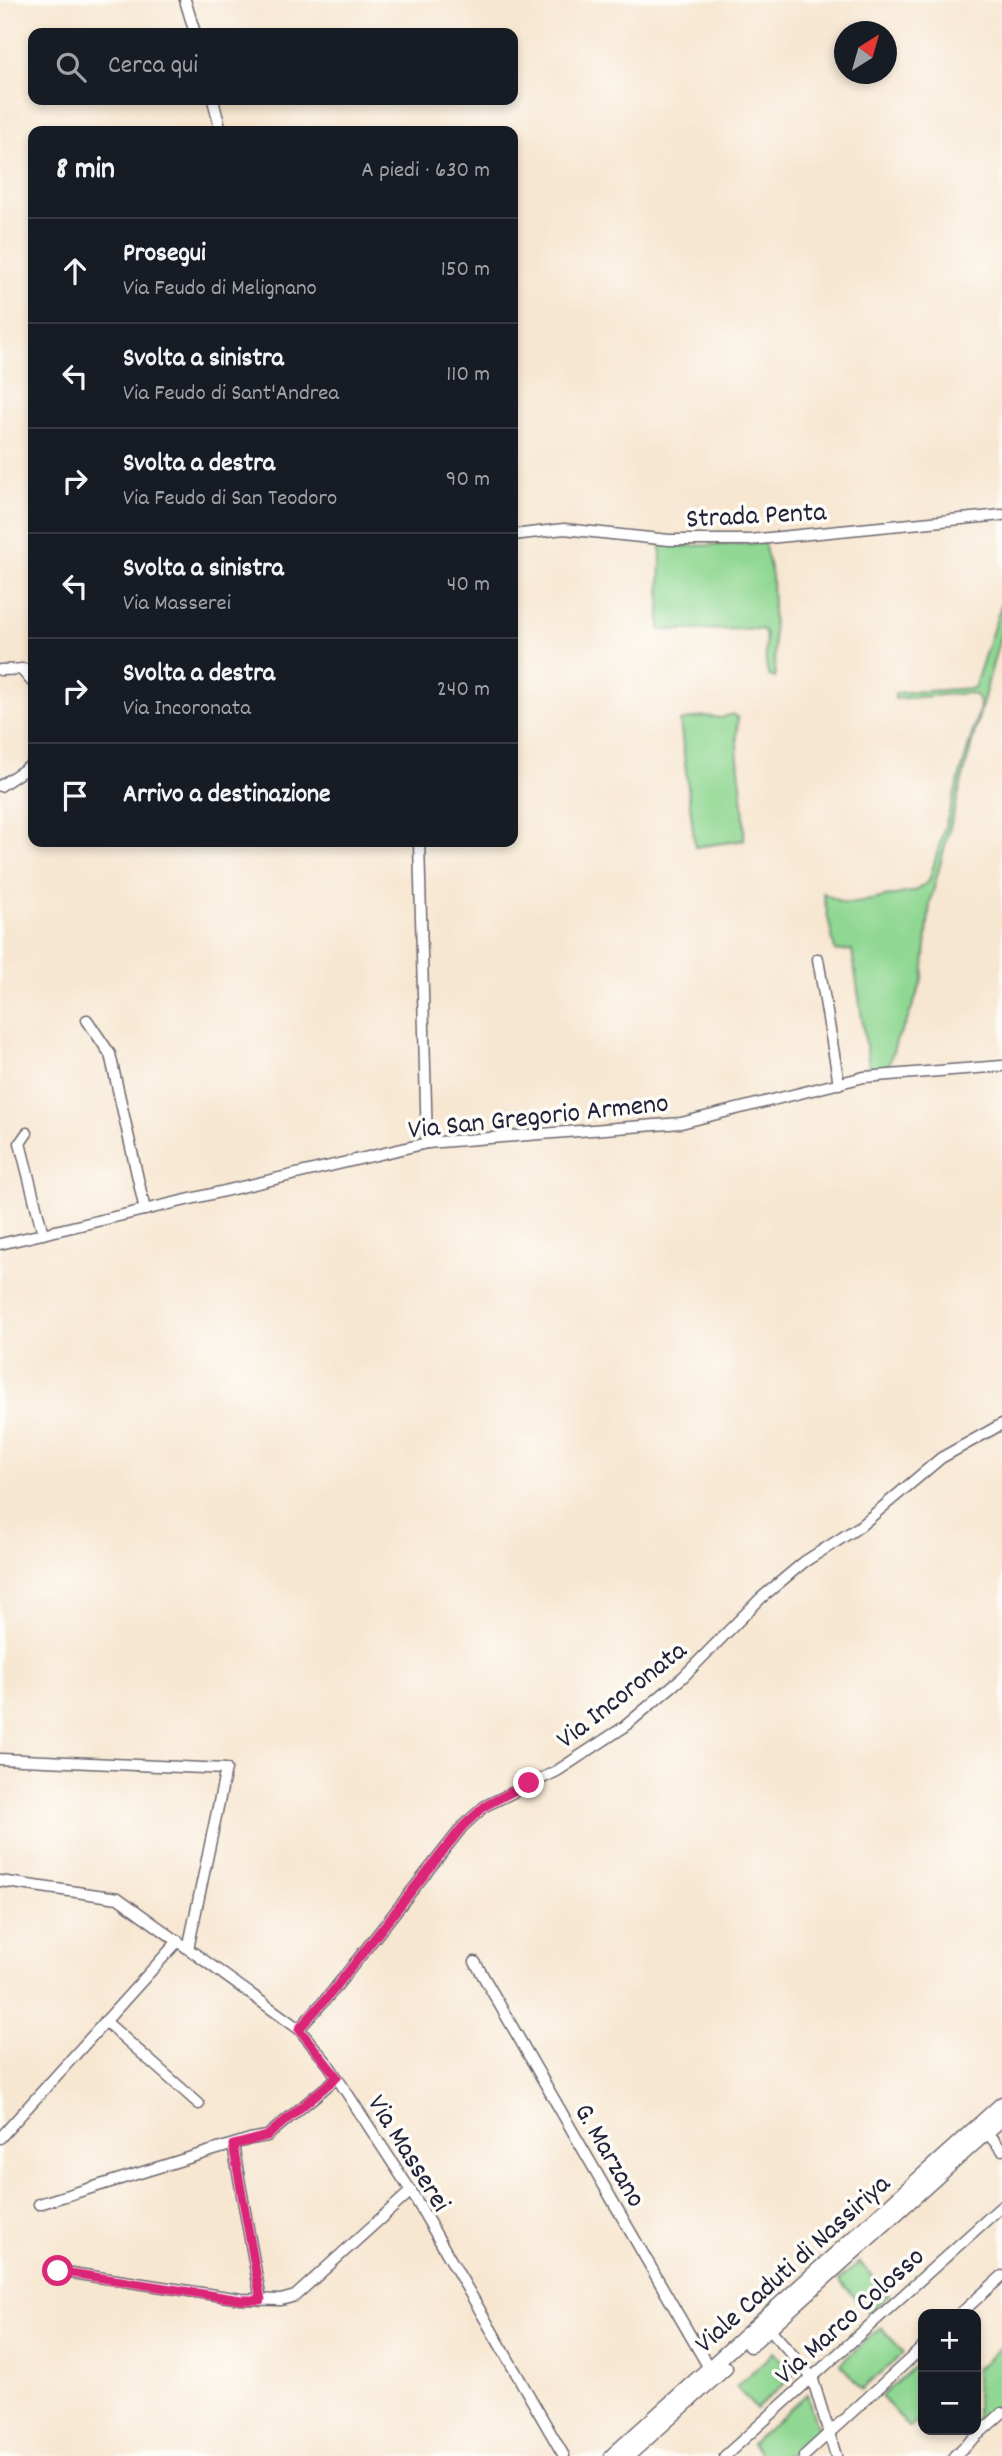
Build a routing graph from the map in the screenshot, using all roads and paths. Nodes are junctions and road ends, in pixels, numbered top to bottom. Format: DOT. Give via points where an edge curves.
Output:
graph roads {
  1 [pos="186,0"];
  2 [pos="194,28"];
  3 [pos="213,105"];
  4 [pos="220,126"];
  5 [pos="1002,515"];
  6 [pos="518,534"];
  7 [pos="21,669"];
  8 [pos="28,669"];
  9 [pos="0,670"];
  10 [pos="28,677"];
  11 [pos="28,767"];
  12 [pos="0,786"];
  13 [pos="419,847"];
  14 [pos="818,959"];
  15 [pos="87,1020"];
  16 [pos="1002,1066"];
  17 [pos="839,1084"];
  18 [pos="27,1133"];
  19 [pos="427,1143"];
  20 [pos="145,1210"];
  21 [pos="43,1234"];
  22 [pos="0,1244"];
  23 [pos="1002,1424"];
  24 [pos="0,1759"];
  25 [pos="0,1881"];
  26 [pos="177,1941"];
  27 [pos="188,1949"];
  28 [pos="475,1962"];
  29 [pos="105,2021"];
  30 [pos="299,2029"];
  31 [pos="337,2077"];
  32 [pos="199,2104"];
  33 [pos="1002,2104"];
  34 [pos="1002,2118"];
  35 [pos="986,2132"];
  36 [pos="0,2138"];
  37 [pos="233,2145"];
  38 [pos="1002,2150"];
  39 [pos="411,2191"];
  40 [pos="39,2204"];
  41 [pos="1002,2206"];
  42 [pos="58,2271"];
  43 [pos="1002,2276"];
  44 [pos="261,2300"];
  45 [pos="966,2309"];
  46 [pos="769,2328"];
  47 [pos="918,2352"];
  48 [pos="709,2368"];
  49 [pos="812,2377"];
  50 [pos="1002,2413"];
  51 [pos="830,2433"];
  52 [pos="564,2456"];
  53 [pos="612,2456"];
  54 [pos="627,2456"];
  55 [pos="725,2456"];
  56 [pos="804,2456"];
  57 [pos="836,2456"];
  58 [pos="954,2456"];
  1 -- 2 [label="street"];
  3 -- 4 [label="street"];
  5 -- 6 [label="street, Strada Penta" via="749,540 669,540 564,529"];
  7 -- 8 [label="street"];
  7 -- 9 [label="street"];
  7 -- 10 [label="street"];
  11 -- 12 [label="street"];
  13 -- 19 [label="street"];
  14 -- 17 [label="street"];
  15 -- 20 [label="street" via="110,1054"];
  16 -- 17 [label="street, Via San Gregorio Armeno" via="889,1074"];
  17 -- 19 [label="street, Via San Gregorio Armeno" via="681,1124"];
  18 -- 21 [label="street" via="20,1143"];
  19 -- 20 [label="street, Via San Gregorio Armeno"];
  20 -- 21 [label="street, Via San Gregorio Armeno"];
  21 -- 22 [label="street, Via San Gregorio Armeno"];
  23 -- 30 [label="street, Via Incoronata" via="941,1458 859,1527 804,1562 761,1598 684,1677 624,1727 557,1771 485,1806 463,1826"];
  24 -- 27 [label="street" via="226,1769"];
  25 -- 26 [label="street, Via Masserei" via="118,1898"];
  26 -- 27 [label="street, Via Masserei"];
  26 -- 29 [label="street"];
  27 -- 30 [label="street, Via Masserei"];
  28 -- 48 [label="street, G. Marzano"];
  29 -- 32 [label="street"];
  29 -- 36 [label="street"];
  30 -- 31 [label="street, Via Masserei"];
  31 -- 37 [label="street" via="267,2136"];
  31 -- 39 [label="street, Via Masserei"];
  33 -- 48 [label="main road, Viale Caduti di Nassiriya"];
  34 -- 35 [label="main road, Viale Caduti di Nassiriya"];
  35 -- 38 [label="street"];
  35 -- 46 [label="main road, Viale Caduti di Nassiriya"];
  37 -- 40 [label="street"];
  37 -- 44 [label="street"];
  39 -- 44 [label="street" via="295,2296"];
  39 -- 52 [label="street, Via Masserei"];
  41 -- 49 [label="street, Via Marco Colosso"];
  42 -- 44 [label="street"];
  43 -- 45 [label="street"];
  46 -- 49 [label="street"];
  46 -- 54 [label="main road, Viale Caduti di Nassiriya"];
  47 -- 51 [label="street"];
  48 -- 53 [label="main road, Viale Caduti di Nassiriya"];
  49 -- 51 [label="street"];
  49 -- 55 [label="street, Via Marco Colosso"];
  50 -- 58 [label="street"];
  51 -- 56 [label="street"];
  51 -- 57 [label="street"];
}
